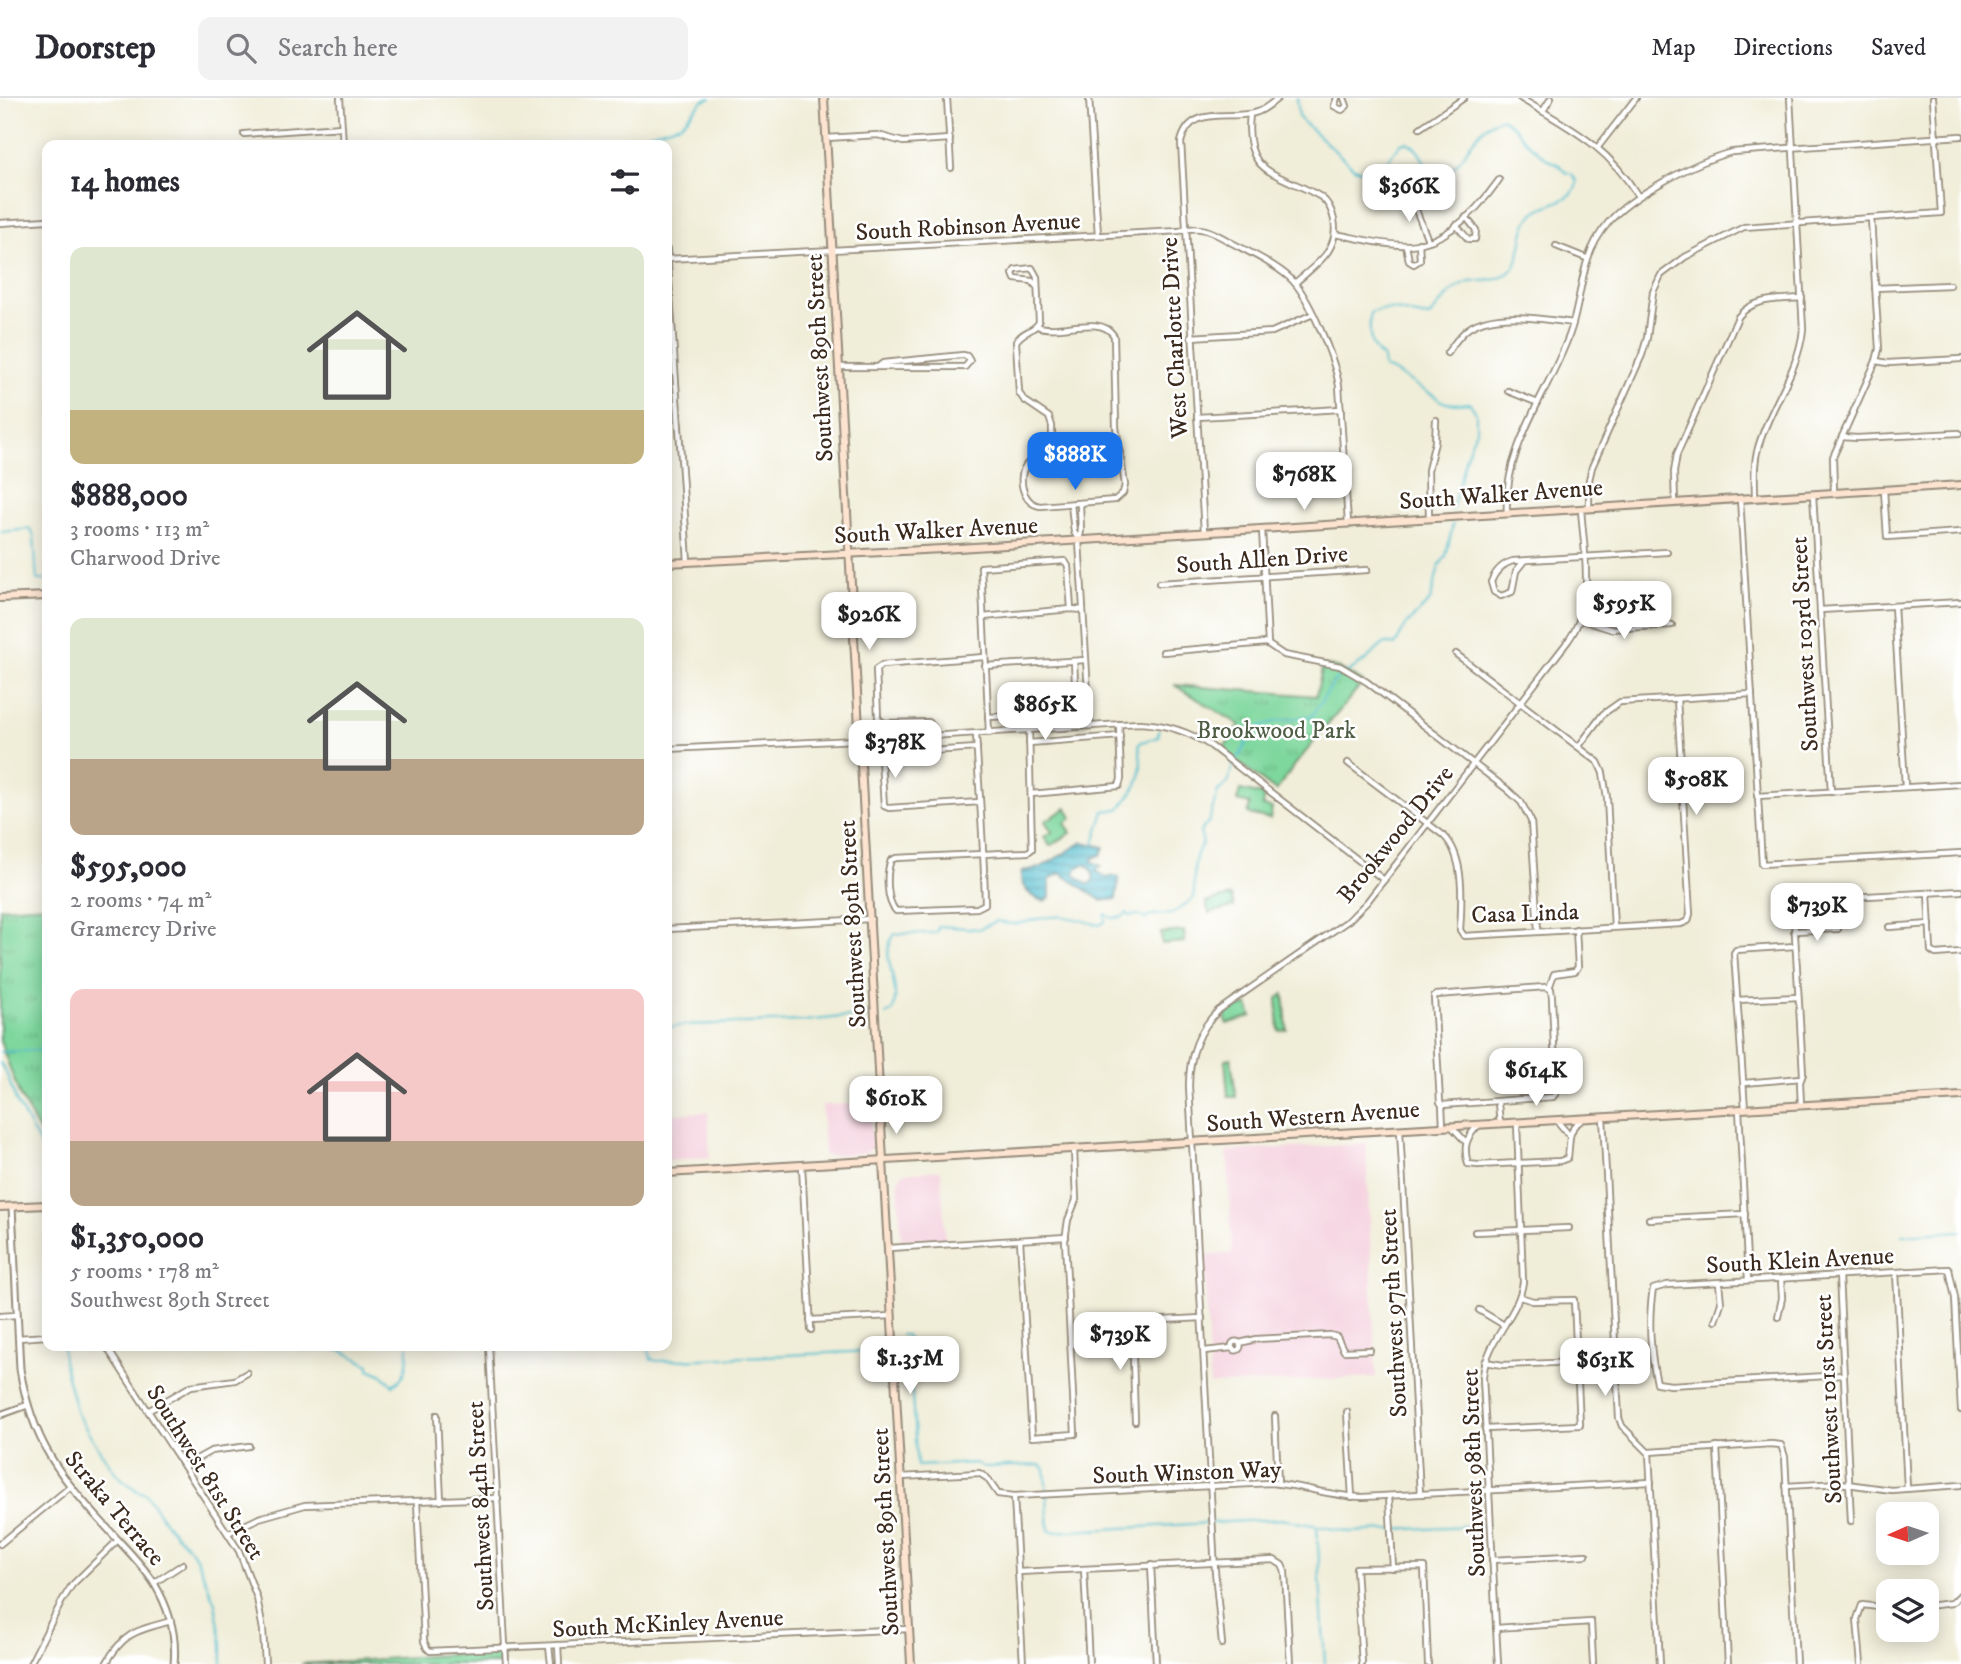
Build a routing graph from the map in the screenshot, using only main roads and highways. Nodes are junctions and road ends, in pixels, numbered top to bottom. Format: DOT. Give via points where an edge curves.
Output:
graph roads {
  1 [pos="824,98"];
  2 [pos="1961,485"];
  3 [pos="848,554"];
  4 [pos="672,563"];
  5 [pos="42,596"];
  6 [pos="0,598"];
  7 [pos="1961,1096"];
  8 [pos="884,1161"];
  9 [pos="672,1173"];
  10 [pos="42,1205"];
  11 [pos="0,1207"];
  12 [pos="911,1664"];
  1 -- 3 [label="main road, Southwest 89th Street"];
  2 -- 3 [label="main road, South Walker Avenue"];
  3 -- 4 [label="main road, South Walker Avenue"];
  3 -- 8 [label="main road, Southwest 89th Street"];
  5 -- 6 [label="main road"];
  7 -- 8 [label="main road, South Western Avenue"];
  8 -- 9 [label="main road, South Western Avenue"];
  8 -- 12 [label="main road, Southwest 89th Street"];
  10 -- 11 [label="main road"];
}
